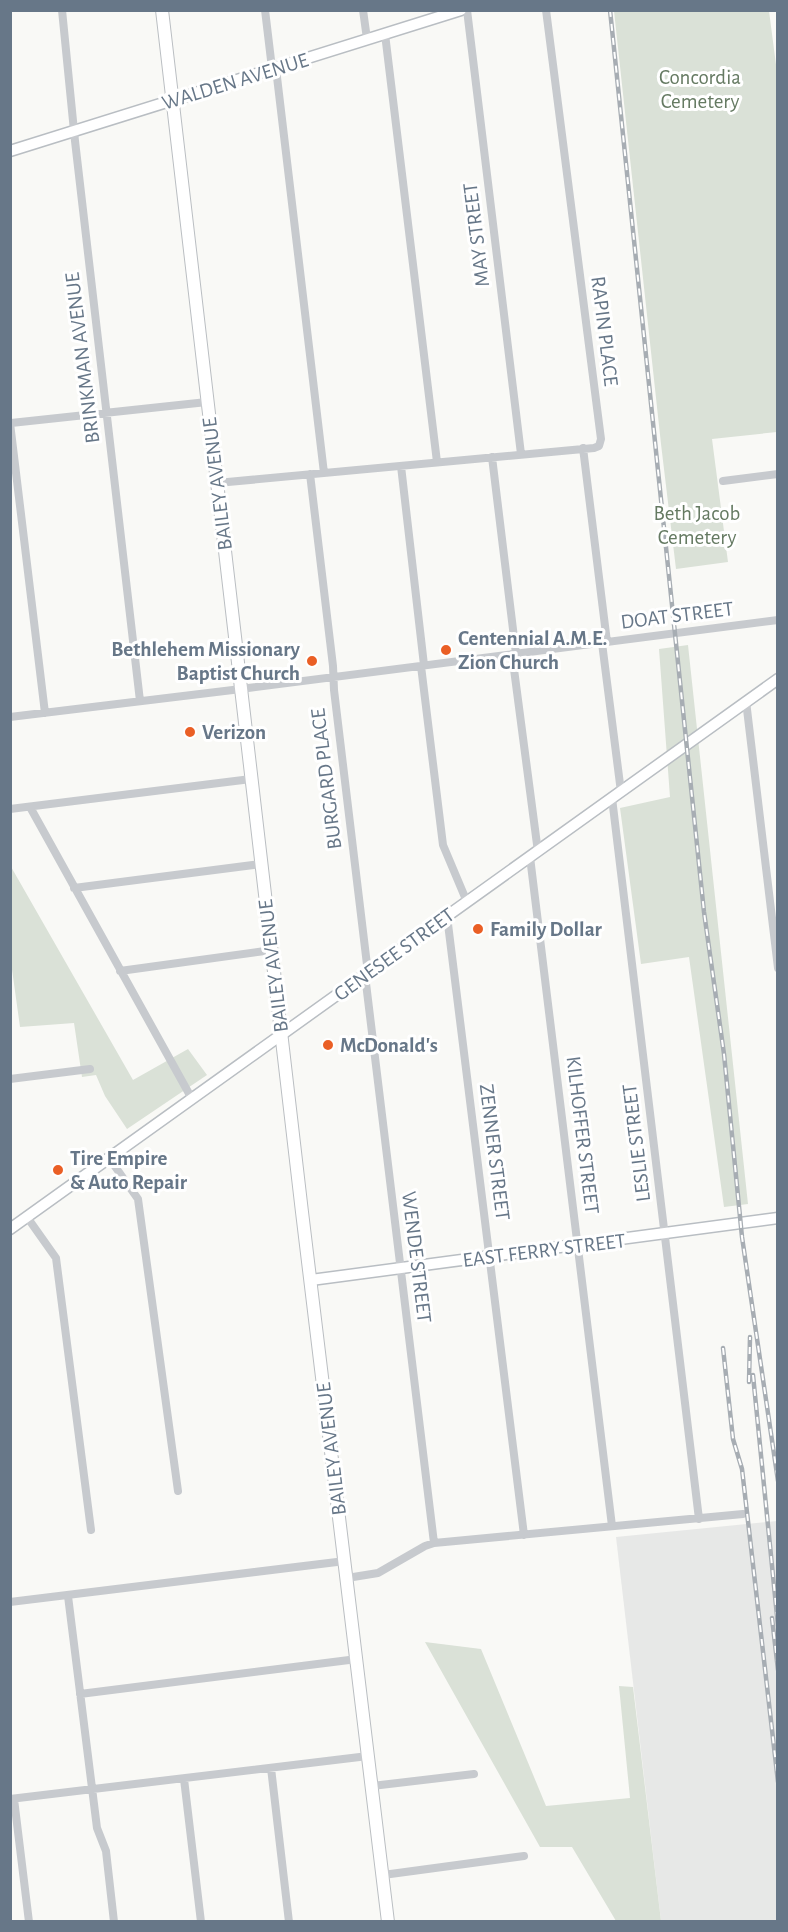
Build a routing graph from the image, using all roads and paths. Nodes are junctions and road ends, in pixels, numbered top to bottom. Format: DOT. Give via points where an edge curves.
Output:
graph roads {
  1 [pos="62,10"];
  2 [pos="162,10"];
  3 [pos="265,10"];
  4 [pos="363,10"];
  5 [pos="461,10"];
  6 [pos="466,10"];
  7 [pos="546,10"];
  8 [pos="385,34"];
  9 [pos="367,39"];
  10 [pos="274,68"];
  11 [pos="172,100"];
  12 [pos="74,131"];
  13 [pos="10,151"];
  14 [pos="207,402"];
  15 [pos="107,413"];
  16 [pos="10,423"];
  17 [pos="583,448"];
  18 [pos="521,454"];
  19 [pos="492,457"];
  20 [pos="437,462"];
  21 [pos="401,466"];
  22 [pos="324,473"];
  23 [pos="310,474"];
  24 [pos="777,474"];
  25 [pos="723,481"];
  26 [pos="217,483"];
  27 [pos="777,620"];
  28 [pos="604,642"];
  29 [pos="514,654"];
  30 [pos="423,665"];
  31 [pos="333,677"];
  32 [pos="777,679"];
  33 [pos="241,689"];
  34 [pos="140,701"];
  35 [pos="746,701"];
  36 [pos="45,713"];
  37 [pos="10,717"];
  38 [pos="251,779"];
  39 [pos="616,795"];
  40 [pos="30,807"];
  41 [pos="10,809"];
  42 [pos="534,854"];
  43 [pos="261,864"];
  44 [pos="74,888"];
  45 [pos="467,902"];
  46 [pos="447,916"];
  47 [pos="272,950"];
  48 [pos="777,968"];
  49 [pos="120,970"];
  50 [pos="366,974"];
  51 [pos="281,1035"];
  52 [pos="90,1069"];
  53 [pos="10,1079"];
  54 [pos="192,1099"];
  55 [pos="109,1158"];
  56 [pos="27,1217"];
  57 [pos="777,1218"];
  58 [pos="10,1229"];
  59 [pos="666,1234"];
  60 [pos="578,1245"];
  61 [pos="490,1257"];
  62 [pos="400,1268"];
  63 [pos="311,1280"];
  64 [pos="178,1491"];
  65 [pos="743,1514"];
  66 [pos="699,1519"];
  67 [pos="612,1526"];
  68 [pos="91,1530"];
  69 [pos="524,1535"];
  70 [pos="434,1543"];
  71 [pos="345,1561"];
  72 [pos="347,1578"];
  73 [pos="68,1596"];
  74 [pos="10,1602"];
  75 [pos="357,1659"];
  76 [pos="80,1694"];
  77 [pos="368,1756"];
  78 [pos="271,1768"];
  79 [pos="474,1774"];
  80 [pos="184,1779"];
  81 [pos="372,1786"];
  82 [pos="92,1790"];
  83 [pos="12,1799"];
  84 [pos="524,1856"];
  85 [pos="383,1875"];
  86 [pos="29,1922"];
  87 [pos="114,1922"];
  88 [pos="201,1922"];
  89 [pos="289,1922"];
  90 [pos="388,1922"];
  1 -- 12 [label="street, BRINKMAN AVENUE"];
  2 -- 11 [label="main road, BAILEY AVENUE"];
  3 -- 10 [label="street"];
  4 -- 9 [label="street"];
  5 -- 8 [label="main road, WALDEN AVENUE"];
  6 -- 18 [label="street, MAY STREET"];
  7 -- 17 [label="street, RAPIN PLACE" via="601,439 597,447"];
  8 -- 9 [label="main road, WALDEN AVENUE"];
  8 -- 20 [label="street"];
  9 -- 10 [label="main road, WALDEN AVENUE"];
  10 -- 11 [label="main road, WALDEN AVENUE"];
  10 -- 22 [label="street"];
  11 -- 12 [label="main road, WALDEN AVENUE"];
  11 -- 14 [label="main road, BAILEY AVENUE"];
  12 -- 13 [label="main road, WALDEN AVENUE"];
  12 -- 15 [label="street, BRINKMAN AVENUE"];
  14 -- 15 [label="street"];
  14 -- 26 [label="main road, BAILEY AVENUE"];
  15 -- 16 [label="street"];
  15 -- 34 [label="street, BRINKMAN AVENUE"];
  16 -- 36 [label="street"];
  17 -- 18 [label="street"];
  17 -- 28 [label="street"];
  18 -- 19 [label="street"];
  19 -- 20 [label="street"];
  19 -- 29 [label="street"];
  20 -- 21 [label="street"];
  21 -- 22 [label="street"];
  21 -- 30 [label="street"];
  22 -- 23 [label="street"];
  23 -- 26 [label="street"];
  23 -- 31 [label="street, BURGARD PLACE"];
  24 -- 25 [label="street"];
  26 -- 33 [label="main road, BAILEY AVENUE"];
  27 -- 28 [label="street, DOAT STREET"];
  28 -- 29 [label="street, DOAT STREET"];
  28 -- 39 [label="street"];
  29 -- 30 [label="street, DOAT STREET"];
  29 -- 42 [label="street"];
  30 -- 31 [label="street, DOAT STREET"];
  30 -- 45 [label="street" via="443,845"];
  31 -- 33 [label="street, DOAT STREET"];
  31 -- 50 [label="street, BURGARD PLACE"];
  32 -- 35 [label="main road, GENESEE STREET"];
  33 -- 34 [label="street, DOAT STREET"];
  33 -- 38 [label="main road, BAILEY AVENUE"];
  34 -- 36 [label="street, DOAT STREET"];
  35 -- 39 [label="main road, GENESEE STREET"];
  35 -- 48 [label="street"];
  36 -- 37 [label="street, DOAT STREET"];
  38 -- 40 [label="street"];
  38 -- 43 [label="main road, BAILEY AVENUE"];
  39 -- 42 [label="main road, GENESEE STREET"];
  39 -- 59 [label="street, LESLIE STREET"];
  40 -- 41 [label="street"];
  40 -- 44 [label="street"];
  42 -- 45 [label="main road, GENESEE STREET"];
  42 -- 60 [label="street, KILHOFFER STREET"];
  43 -- 44 [label="street"];
  43 -- 47 [label="main road, BAILEY AVENUE"];
  44 -- 49 [label="street"];
  45 -- 46 [label="main road, GENESEE STREET"];
  46 -- 50 [label="main road, GENESEE STREET"];
  46 -- 61 [label="street, ZENNER STREET"];
  47 -- 49 [label="street"];
  47 -- 51 [label="main road, BAILEY AVENUE"];
  49 -- 54 [label="street"];
  50 -- 51 [label="main road, GENESEE STREET"];
  50 -- 62 [label="street, WENDE STREET"];
  51 -- 54 [label="main road, GENESEE STREET"];
  51 -- 63 [label="main road, BAILEY AVENUE"];
  52 -- 53 [label="street"];
  54 -- 55 [label="main road, GENESEE STREET"];
  55 -- 56 [label="main road, GENESEE STREET"];
  55 -- 64 [label="street" via="138,1199"];
  56 -- 58 [label="main road, GENESEE STREET"];
  56 -- 68 [label="street" via="56,1258"];
  57 -- 59 [label="main road, EAST FERRY STREET"];
  59 -- 60 [label="main road, EAST FERRY STREET"];
  59 -- 66 [label="street, LESLIE STREET"];
  60 -- 61 [label="main road, EAST FERRY STREET"];
  60 -- 67 [label="street, KILHOFFER STREET"];
  61 -- 62 [label="main road, EAST FERRY STREET"];
  61 -- 69 [label="street, ZENNER STREET"];
  62 -- 63 [label="main road, EAST FERRY STREET"];
  62 -- 70 [label="street, WENDE STREET"];
  63 -- 71 [label="main road, BAILEY AVENUE"];
  65 -- 66 [label="street"];
  66 -- 67 [label="street"];
  67 -- 69 [label="street"];
  69 -- 70 [label="street"];
  70 -- 72 [label="street" via="378,1573"];
  71 -- 72 [label="main road, BAILEY AVENUE"];
  71 -- 73 [label="street"];
  72 -- 75 [label="main road, BAILEY AVENUE"];
  73 -- 74 [label="street"];
  73 -- 76 [label="street"];
  75 -- 76 [label="street"];
  75 -- 77 [label="main road, BAILEY AVENUE"];
  76 -- 82 [label="street"];
  77 -- 78 [label="street"];
  77 -- 81 [label="main road, BAILEY AVENUE"];
  78 -- 80 [label="street"];
  78 -- 89 [label="street"];
  79 -- 81 [label="street"];
  80 -- 82 [label="street"];
  80 -- 88 [label="street"];
  81 -- 85 [label="main road, BAILEY AVENUE"];
  82 -- 83 [label="street"];
  82 -- 87 [label="street" via="97,1828 106,1851"];
  83 -- 86 [label="street"];
  84 -- 85 [label="street"];
  85 -- 90 [label="main road, BAILEY AVENUE"];
}
